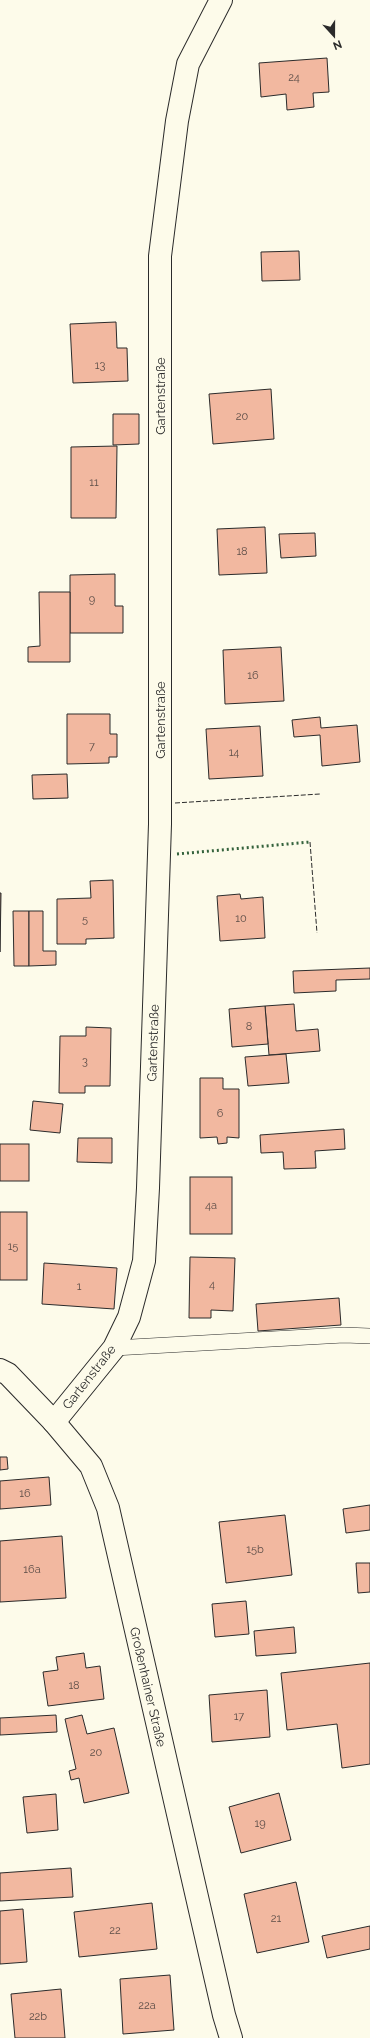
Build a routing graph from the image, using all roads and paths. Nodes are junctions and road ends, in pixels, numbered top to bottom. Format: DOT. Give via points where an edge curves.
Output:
graph roads {
  1 [pos="220,0"];
  2 [pos="370,1336"];
  3 [pos="114,1348"];
  4 [pos="0,1370"];
  5 [pos="54,1422"];
  6 [pos="231,2038"];
  1 -- 3 [label="street, Gartenstraße" via="188,64 177,121 160,256 160,824 148,1188 144,1261 129,1317"];
  2 -- 3 [label="lane" via="344,1335"];
  3 -- 5 [label="street, Gartenstraße"];
  4 -- 5 [label="street, Großenhainer Straße" via="8,1374"];
  5 -- 6 [label="street, Großenhainer Straße" via="91,1466 108,1508"];
}
